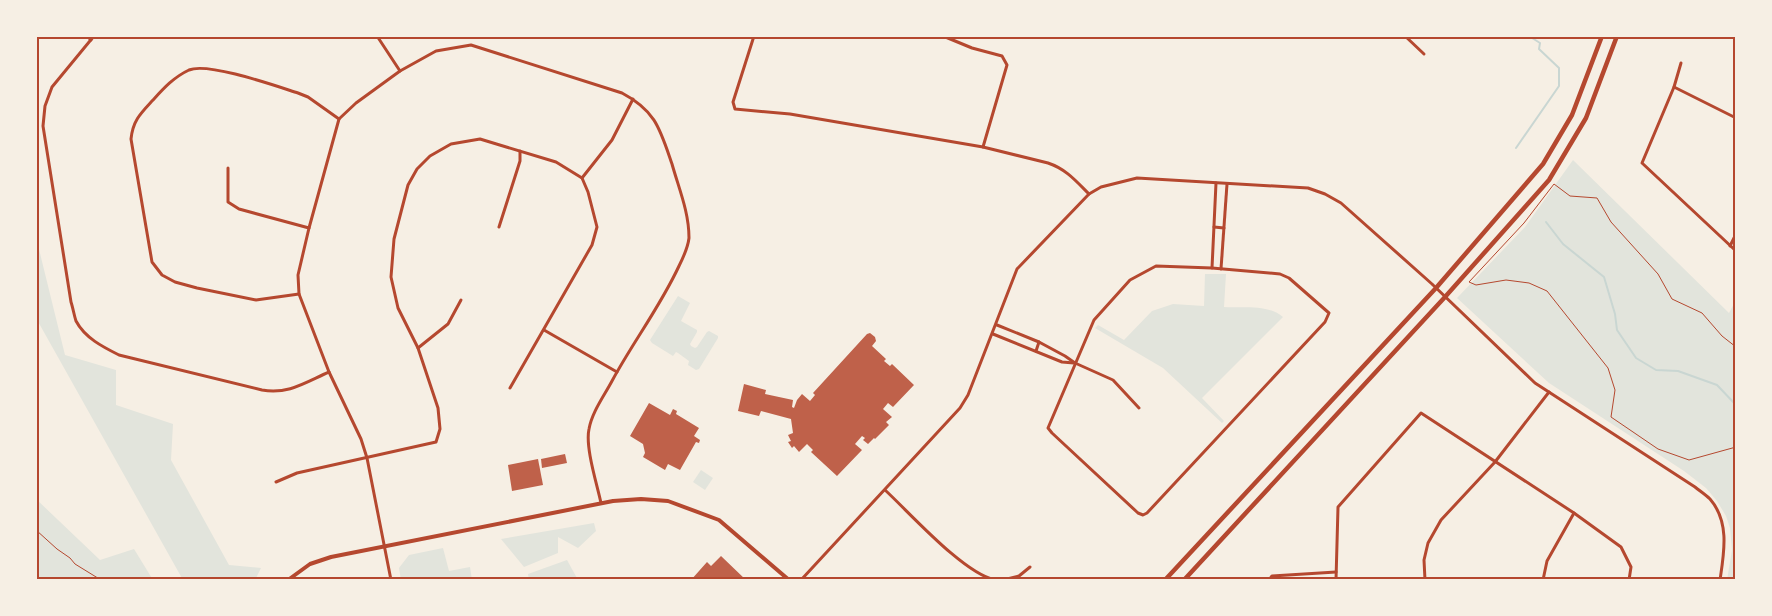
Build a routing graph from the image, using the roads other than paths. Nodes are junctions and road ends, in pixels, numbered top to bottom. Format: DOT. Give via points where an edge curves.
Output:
graph roads {
  1 [pos="87,36"];
  2 [pos="94,36"];
  3 [pos="377,36"];
  4 [pos="754,36"];
  5 [pos="943,36"];
  6 [pos="1405,36"];
  7 [pos="1602,36"];
  8 [pos="1617,36"];
  9 [pos="91,40"];
  10 [pos="1424,54"];
  11 [pos="1681,63"];
  12 [pos="400,71"];
  13 [pos="1674,87"];
  14 [pos="633,98"];
  15 [pos="1736,118"];
  16 [pos="339,119"];
  17 [pos="983,147"];
  18 [pos="520,151"];
  19 [pos="228,168"];
  20 [pos="582,178"];
  21 [pos="1216,183"];
  22 [pos="1227,184"];
  23 [pos="1089,194"];
  24 [pos="499,227"];
  25 [pos="1214,227"];
  26 [pos="309,228"];
  27 [pos="1224,228"];
  28 [pos="1736,234"];
  29 [pos="1730,246"];
  30 [pos="1736,251"];
  31 [pos="1212,268"];
  32 [pos="1221,269"];
  33 [pos="1436,288"];
  34 [pos="299,294"];
  35 [pos="1445,297"];
  36 [pos="461,300"];
  37 [pos="996,325"];
  38 [pos="544,330"];
  39 [pos="992,334"];
  40 [pos="1039,342"];
  41 [pos="418,348"];
  42 [pos="1036,351"];
  43 [pos="1075,363"];
  44 [pos="329,372"];
  45 [pos="616,372"];
  46 [pos="510,388"];
  47 [pos="1549,392"];
  48 [pos="1139,408"];
  49 [pos="367,458"];
  50 [pos="1495,462"];
  51 [pos="276,482"];
  52 [pos="885,490"];
  53 [pos="602,504"];
  54 [pos="1574,513"];
  55 [pos="384,546"];
  56 [pos="1030,568"];
  57 [pos="1336,572"];
  58 [pos="288,580"];
  59 [pos="391,580"];
  60 [pos="789,580"];
  61 [pos="801,580"];
  62 [pos="994,580"];
  63 [pos="1003,580"];
  64 [pos="1165,580"];
  65 [pos="1184,580"];
  66 [pos="1269,580"];
  67 [pos="1336,580"];
  68 [pos="1425,580"];
  69 [pos="1543,580"];
  70 [pos="1629,580"];
  71 [pos="1720,580"];
  1 -- 9 [label="street"];
  2 -- 9 [label="street"];
  3 -- 12 [label="street"];
  4 -- 17 [label="street" via="733,102 735,109 790,114"];
  5 -- 17 [label="street" via="1002,56 1007,65"];
  6 -- 10 [label="street"];
  7 -- 33 [label="main road" via="1572,115 1543,164"];
  8 -- 35 [label="main road" via="1586,118 1549,180"];
  9 -- 44 [label="street" via="52,87 45,106 43,126 76,320 100,346 119,355 262,390 284,392"];
  11 -- 13 [label="street"];
  12 -- 14 [label="street" via="436,51 470,45"];
  12 -- 16 [label="street"];
  13 -- 15 [label="street"];
  13 -- 29 [label="street" via="1642,163"];
  14 -- 20 [label="street" via="612,140"];
  14 -- 45 [label="street" via="654,118 663,137 687,213 689,240 672,281"];
  16 -- 26 [label="street"];
  16 -- 34 [label="street" via="298,93 214,70 191,70 172,80 132,127 131,139 152,262 162,275 197,288 256,300"];
  17 -- 23 [label="street" via="1058,166"];
  18 -- 20 [label="street" via="556,162"];
  18 -- 24 [label="street" via="520,161"];
  18 -- 41 [label="street" via="480,139 451,144 430,156 408,185 394,239 391,277 398,308"];
  19 -- 26 [label="street" via="228,202 239,209"];
  20 -- 38 [label="street" via="597,227 592,245"];
  21 -- 22 [label="street"];
  21 -- 23 [label="street" via="1137,178 1101,187"];
  21 -- 25 [label="street"];
  22 -- 27 [label="street"];
  22 -- 33 [label="street" via="1308,188 1325,194 1341,203"];
  23 -- 37 [label="street" via="1017,269"];
  25 -- 27 [label="street"];
  25 -- 31 [label="street"];
  26 -- 34 [label="street" via="298,275"];
  27 -- 32 [label="street"];
  28 -- 29 [label="street"];
  29 -- 30 [label="street"];
  31 -- 32 [label="street"];
  31 -- 43 [label="street" via="1156,266 1130,280 1094,320"];
  32 -- 43 [label="street" via="1280,274 1329,313 1325,322 1148,513 1138,513 1048,428"];
  33 -- 35 [label="street"];
  33 -- 64 [label="main road"];
  34 -- 44 [label="street"];
  35 -- 47 [label="street" via="1535,383"];
  35 -- 65 [label="main road"];
  36 -- 41 [label="street" via="448,324"];
  37 -- 39 [label="street"];
  37 -- 40 [label="street"];
  38 -- 45 [label="street"];
  38 -- 46 [label="street"];
  39 -- 42 [label="street"];
  39 -- 52 [label="street" via="960,408"];
  40 -- 42 [label="street"];
  40 -- 43 [label="street"];
  41 -- 49 [label="street" via="438,408 440,429 436,442"];
  42 -- 43 [label="street" via="1062,362"];
  43 -- 48 [label="street" via="1113,380"];
  44 -- 49 [label="street"];
  45 -- 53 [label="street" via="589,430 589,445"];
  47 -- 50 [label="street"];
  47 -- 71 [label="street" via="1695,486 1711,500 1725,537"];
  49 -- 51 [label="street" via="297,473"];
  49 -- 55 [label="street"];
  50 -- 54 [label="street"];
  50 -- 57 [label="street" via="1421,413 1338,507"];
  50 -- 68 [label="street" via="1441,520 1428,543 1424,560"];
  52 -- 61 [label="street"];
  52 -- 62 [label="street" via="965,566"];
  53 -- 55 [label="street"];
  53 -- 60 [label="street" via="641,499 668,501 719,520"];
  54 -- 69 [label="street" via="1547,561"];
  54 -- 70 [label="street" via="1621,547 1631,567"];
  55 -- 58 [label="street" via="320,560 299,570"];
  55 -- 59 [label="street"];
  56 -- 63 [label="street" via="1019,576"];
  57 -- 66 [label="street" via="1272,576"];
  57 -- 67 [label="street"];
}
